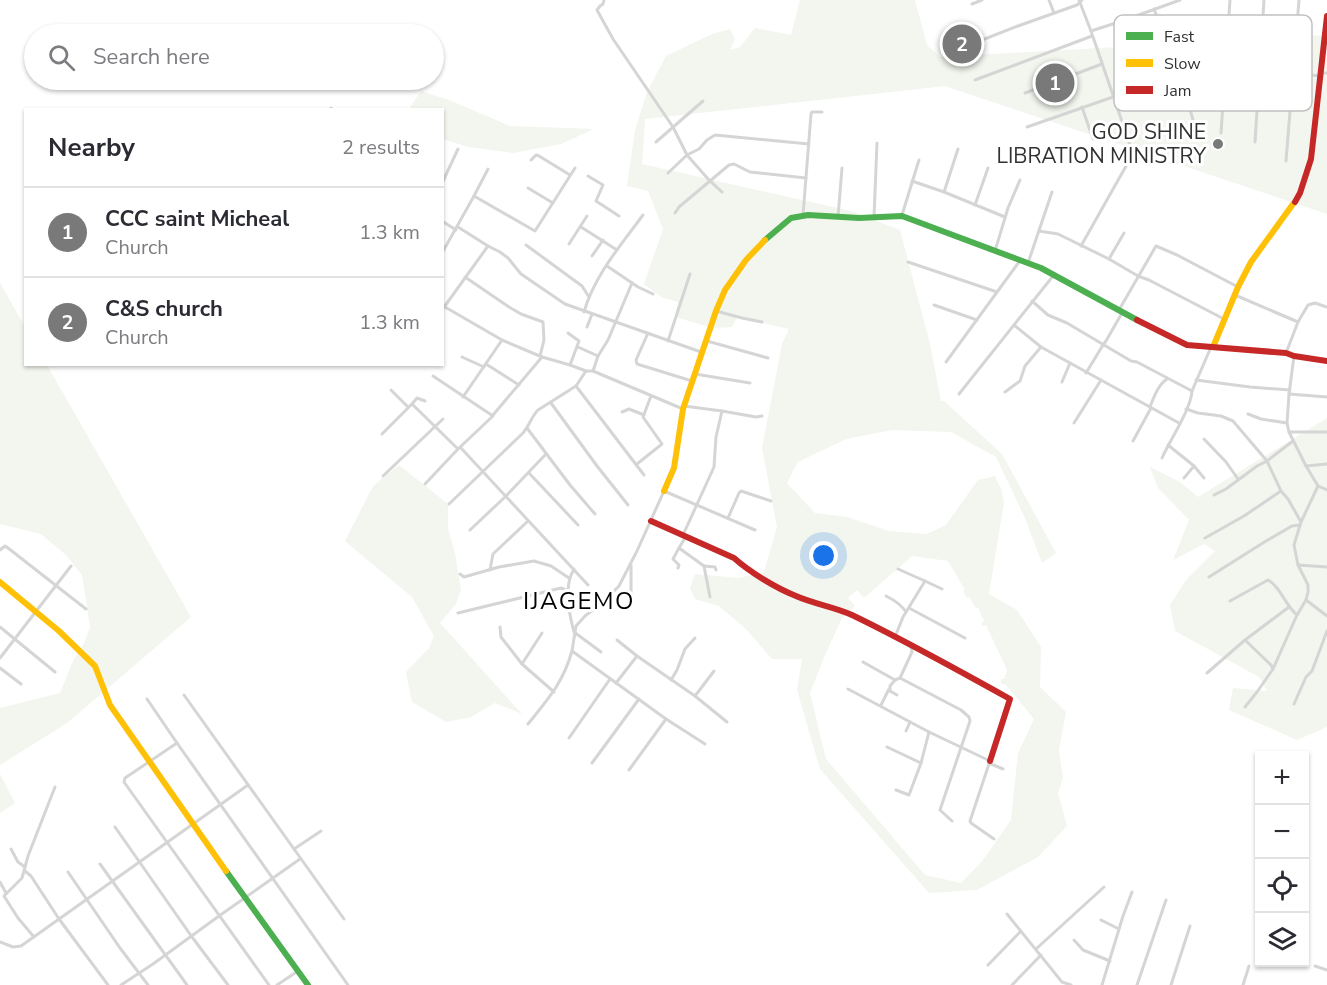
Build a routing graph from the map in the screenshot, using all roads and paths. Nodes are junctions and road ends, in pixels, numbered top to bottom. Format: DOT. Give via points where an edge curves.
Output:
graph roads {
  1 [pos="604,0"];
  2 [pos="982,0"];
  3 [pos="1049,0"];
  4 [pos="1180,0"];
  5 [pos="1230,0"];
  6 [pos="1264,0"];
  7 [pos="1299,0"];
  8 [pos="1080,1"];
  9 [pos="972,4"];
  10 [pos="1154,9"];
  11 [pos="1054,13"];
  12 [pos="1138,15"];
  13 [pos="1156,15"];
  14 [pos="1228,15"];
  15 [pos="1263,15"];
  16 [pos="1298,15"];
  17 [pos="1327,16"];
  18 [pos="1114,24"];
  19 [pos="1092,33"];
  20 [pos="944,55"];
  21 [pos="1102,64"];
  22 [pos="1322,74"];
  23 [pos="1064,79"];
  24 [pos="975,80"];
  25 [pos="1068,90"];
  26 [pos="1025,93"];
  27 [pos="1113,97"];
  28 [pos="702,101"];
  29 [pos="1082,107"];
  30 [pos="1118,111"];
  31 [pos="1190,111"];
  32 [pos="1222,111"];
  33 [pos="1256,111"];
  34 [pos="1290,111"];
  35 [pos="822,112"];
  36 [pos="673,127"];
  37 [pos="1027,127"];
  38 [pos="1196,130"];
  39 [pos="1221,134"];
  40 [pos="1093,139"];
  41 [pos="657,142"];
  42 [pos="1254,142"];
  43 [pos="877,143"];
  44 [pos="809,144"];
  45 [pos="958,148"];
  46 [pos="458,149"];
  47 [pos="687,154"];
  48 [pos="531,160"];
  49 [pos="919,160"];
  50 [pos="1286,161"];
  51 [pos="575,168"];
  52 [pos="842,168"];
  53 [pos="988,168"];
  54 [pos="488,170"];
  55 [pos="668,173"];
  56 [pos="570,175"];
  57 [pos="588,176"];
  58 [pos="444,178"];
  59 [pos="806,178"];
  60 [pos="710,180"];
  61 [pos="1020,180"];
  62 [pos="912,181"];
  63 [pos="528,188"];
  64 [pos="722,192"];
  65 [pos="944,192"];
  66 [pos="1052,192"];
  67 [pos="474,196"];
  68 [pos="553,203"];
  69 [pos="975,205"];
  70 [pos="675,213"];
  71 [pos="643,215"];
  72 [pos="803,215"];
  73 [pos="587,216"];
  74 [pos="619,216"];
  75 [pos="902,216"];
  76 [pos="838,217"];
  77 [pos="874,217"];
  78 [pos="1005,217"];
  79 [pos="444,222"];
  80 [pos="581,227"];
  81 [pos="457,229"];
  82 [pos="1039,231"];
  83 [pos="1125,233"];
  84 [pos="603,240"];
  85 [pos="569,243"];
  86 [pos="526,245"];
  87 [pos="488,246"];
  88 [pos="1081,246"];
  89 [pos="444,250"];
  90 [pos="618,250"];
  91 [pos="995,251"];
  92 [pos="592,256"];
  93 [pos="1109,259"];
  94 [pos="908,262"];
  95 [pos="1024,262"];
  96 [pos="607,266"];
  97 [pos="690,274"];
  98 [pos="1054,274"];
  99 [pos="1138,276"];
  100 [pos="465,277"];
  101 [pos="632,282"];
  102 [pos="1238,286"];
  103 [pos="997,292"];
  104 [pos="653,294"];
  105 [pos="1235,295"];
  106 [pos="589,297"];
  107 [pos="1032,301"];
  108 [pos="934,305"];
  109 [pos="1327,307"];
  110 [pos="444,308"];
  111 [pos="716,311"];
  112 [pos="1121,311"];
  113 [pos="584,312"];
  114 [pos="591,314"];
  115 [pos="1224,319"];
  116 [pos="977,321"];
  117 [pos="616,322"];
  118 [pos="762,322"];
  119 [pos="1298,322"];
  120 [pos="1014,325"];
  121 [pos="588,327"];
  122 [pos="568,333"];
  123 [pos="648,333"];
  124 [pos="502,340"];
  125 [pos="668,341"];
  126 [pos="707,341"];
  127 [pos="1103,345"];
  128 [pos="578,347"];
  129 [pos="1041,347"];
  130 [pos="1212,347"];
  131 [pos="703,352"];
  132 [pos="1286,353"];
  133 [pos="541,356"];
  134 [pos="598,356"];
  135 [pos="1294,356"];
  136 [pos="462,357"];
  137 [pos="768,358"];
  138 [pos="1327,361"];
  139 [pos="946,362"];
  140 [pos="1070,363"];
  141 [pos="570,365"];
  142 [pos="485,366"];
  143 [pos="586,371"];
  144 [pos="593,371"];
  145 [pos="1086,373"];
  146 [pos="432,376"];
  147 [pos="694,378"];
  148 [pos="1167,379"];
  149 [pos="1196,380"];
  150 [pos="1062,381"];
  151 [pos="1101,381"];
  152 [pos="750,383"];
  153 [pos="519,385"];
  154 [pos="576,386"];
  155 [pos="391,390"];
  156 [pos="1192,391"];
  157 [pos="1005,392"];
  158 [pos="1289,392"];
  159 [pos="959,394"];
  160 [pos="651,396"];
  161 [pos="463,397"];
  162 [pos="1327,397"];
  163 [pos="425,401"];
  164 [pos="551,403"];
  165 [pos="412,404"];
  166 [pos="408,407"];
  167 [pos="684,407"];
  168 [pos="1150,408"];
  169 [pos="1186,409"];
  170 [pos="722,411"];
  171 [pos="622,412"];
  172 [pos="1248,414"];
  173 [pos="644,415"];
  174 [pos="493,416"];
  175 [pos="762,416"];
  176 [pos="442,419"];
  177 [pos="1074,423"];
  178 [pos="1179,423"];
  179 [pos="1287,423"];
  180 [pos="435,426"];
  181 [pos="527,428"];
  182 [pos="1289,432"];
  183 [pos="1327,432"];
  184 [pos="382,434"];
  185 [pos="1204,439"];
  186 [pos="1133,441"];
  187 [pos="1293,441"];
  188 [pos="1168,445"];
  189 [pos="459,449"];
  190 [pos="546,454"];
  191 [pos="1162,458"];
  192 [pos="1267,461"];
  193 [pos="637,464"];
  194 [pos="1327,464"];
  195 [pos="1194,466"];
  196 [pos="1306,466"];
  197 [pos="482,472"];
  198 [pos="529,473"];
  199 [pos="644,475"];
  200 [pos="383,476"];
  201 [pos="1184,478"];
  202 [pos="1204,478"];
  203 [pos="1238,479"];
  204 [pos="425,484"];
  205 [pos="1318,486"];
  206 [pos="1327,490"];
  207 [pos="664,491"];
  208 [pos="1281,491"];
  209 [pos="1214,495"];
  210 [pos="505,497"];
  211 [pos="771,501"];
  212 [pos="449,504"];
  213 [pos="628,505"];
  214 [pos="697,505"];
  215 [pos="595,514"];
  216 [pos="728,518"];
  217 [pos="528,520"];
  218 [pos="651,521"];
  219 [pos="1301,524"];
  220 [pos="578,525"];
  221 [pos="470,530"];
  222 [pos="755,530"];
  223 [pos="684,535"];
  224 [pos="1205,538"];
  225 [pos="679,548"];
  226 [pos="0,550"];
  227 [pos="631,563"];
  228 [pos="1298,565"];
  229 [pos="71,566"];
  230 [pos="704,566"];
  231 [pos="1327,567"];
  232 [pos="574,568"];
  233 [pos="678,568"];
  234 [pos="898,569"];
  235 [pos="490,570"];
  236 [pos="716,570"];
  237 [pos="460,574"];
  238 [pos="1209,577"];
  239 [pos="569,578"];
  240 [pos="925,581"];
  241 [pos="0,582"];
  242 [pos="56,585"];
  243 [pos="588,585"];
  244 [pos="942,589"];
  245 [pos="568,591"];
  246 [pos="886,596"];
  247 [pos="710,597"];
  248 [pos="1306,600"];
  249 [pos="1230,601"];
  250 [pos="631,605"];
  251 [pos="1289,607"];
  252 [pos="86,609"];
  253 [pos="908,610"];
  254 [pos="35,612"];
  255 [pos="458,613"];
  256 [pos="1297,615"];
  257 [pos="1327,616"];
  258 [pos="0,627"];
  259 [pos="500,627"];
  260 [pos="1327,631"];
  261 [pos="574,632"];
  262 [pos="542,633"];
  263 [pos="895,637"];
  264 [pos="695,638"];
  265 [pos="965,638"];
  266 [pos="15,639"];
  267 [pos="617,640"];
  268 [pos="1245,640"];
  269 [pos="913,649"];
  270 [pos="572,651"];
  271 [pos="602,652"];
  272 [pos="637,656"];
  273 [pos="0,658"];
  274 [pos="863,662"];
  275 [pos="522,664"];
  276 [pos="0,668"];
  277 [pos="1273,669"];
  278 [pos="714,671"];
  279 [pos="55,672"];
  280 [pos="1207,673"];
  281 [pos="610,679"];
  282 [pos="898,679"];
  283 [pos="671,680"];
  284 [pos="616,683"];
  285 [pos="21,684"];
  286 [pos="848,689"];
  287 [pos="890,689"];
  288 [pos="554,692"];
  289 [pos="184,695"];
  290 [pos="897,695"];
  291 [pos="695,696"];
  292 [pos="147,699"];
  293 [pos="639,699"];
  294 [pos="1294,704"];
  295 [pos="881,705"];
  296 [pos="1245,707"];
  297 [pos="666,719"];
  298 [pos="728,722"];
  299 [pos="910,722"];
  300 [pos="528,724"];
  301 [pos="906,731"];
  302 [pos="929,732"];
  303 [pos="569,738"];
  304 [pos="177,743"];
  305 [pos="705,744"];
  306 [pos="960,746"];
  307 [pos="887,747"];
  308 [pos="150,762"];
  309 [pos="989,762"];
  310 [pos="592,763"];
  311 [pos="921,763"];
  312 [pos="1003,769"];
  313 [pos="628,770"];
  314 [pos="248,785"];
  315 [pos="55,788"];
  316 [pos="896,790"];
  317 [pos="221,805"];
  318 [pos="952,821"];
  319 [pos="194,824"];
  320 [pos="115,827"];
  321 [pos="321,831"];
  322 [pos="994,839"];
  323 [pos="167,843"];
  324 [pos="11,849"];
  325 [pos="294,849"];
  326 [pos="300,859"];
  327 [pos="140,862"];
  328 [pos="100,864"];
  329 [pos="25,869"];
  330 [pos="68,872"];
  331 [pos="273,877"];
  332 [pos="113,881"];
  333 [pos="0,882"];
  334 [pos="1104,887"];
  335 [pos="1132,892"];
  336 [pos="3,895"];
  337 [pos="244,897"];
  338 [pos="86,900"];
  339 [pos="1166,900"];
  340 [pos="1007,914"];
  341 [pos="219,916"];
  342 [pos="59,919"];
  343 [pos="344,919"];
  344 [pos="1101,920"];
  345 [pos="1190,926"];
  346 [pos="1119,929"];
  347 [pos="1022,931"];
  348 [pos="34,937"];
  349 [pos="192,937"];
  350 [pos="276,939"];
  351 [pos="1074,940"];
  352 [pos="0,942"];
  353 [pos="1036,949"];
  354 [pos="166,955"];
  355 [pos="1041,956"];
  356 [pos="1110,961"];
  357 [pos="988,965"];
  358 [pos="1249,966"];
  359 [pos="1315,966"];
  360 [pos="1327,970"];
  361 [pos="140,972"];
  362 [pos="1061,983"];
  363 [pos="108,985"];
  364 [pos="121,985"];
  365 [pos="148,985"];
  366 [pos="187,985"];
  367 [pos="228,985"];
  368 [pos="269,985"];
  369 [pos="277,985"];
  370 [pos="308,985"];
  371 [pos="348,985"];
  372 [pos="1012,985"];
  373 [pos="1071,985"];
  374 [pos="1102,985"];
  375 [pos="1137,985"];
  376 [pos="1171,985"];
  377 [pos="1243,985"];
  1 -- 36 [label="street" via="597,10"];
  2 -- 9 [label="street"];
  3 -- 11 [label="street"];
  4 -- 10 [label="street"];
  5 -- 14 [label="street"];
  6 -- 15 [label="street"];
  7 -- 16 [label="street"];
  8 -- 11 [label="street"];
  8 -- 19 [label="street"];
  10 -- 12 [label="street"];
  10 -- 13 [label="street"];
  11 -- 20 [label="street"];
  17 -- 22 [label="street"];
  18 -- 19 [label="street"];
  19 -- 21 [label="street"];
  19 -- 24 [label="street"];
  21 -- 23 [label="street"];
  21 -- 27 [label="street"];
  22 -- 102 [label="street" via="1304,183"];
  23 -- 25 [label="street"];
  23 -- 26 [label="street"];
  27 -- 29 [label="street"];
  28 -- 36 [label="street"];
  29 -- 37 [label="street"];
  29 -- 40 [label="street"];
  30 -- 88 [label="street" via="1130,159"];
  31 -- 38 [label="street"];
  32 -- 39 [label="street"];
  33 -- 42 [label="street"];
  34 -- 50 [label="street"];
  35 -- 44 [label="street" via="812,112"];
  36 -- 41 [label="street"];
  36 -- 47 [label="street"];
  43 -- 77 [label="street"];
  44 -- 47 [label="street" via="715,135"];
  44 -- 59 [label="street"];
  45 -- 65 [label="street"];
  46 -- 58 [label="street"];
  47 -- 55 [label="street"];
  47 -- 60 [label="street"];
  48 -- 56 [label="street" via="539,156"];
  49 -- 62 [label="street"];
  51 -- 56 [label="street"];
  52 -- 76 [label="street"];
  53 -- 69 [label="street"];
  54 -- 67 [label="street"];
  56 -- 68 [label="street"];
  57 -- 74 [label="street" via="603,185 596,201"];
  59 -- 60 [label="street" via="750,172 732,164"];
  59 -- 72 [label="street"];
  60 -- 64 [label="street"];
  60 -- 70 [label="street"];
  61 -- 78 [label="street"];
  62 -- 65 [label="street"];
  62 -- 75 [label="street"];
  63 -- 68 [label="street"];
  65 -- 69 [label="street"];
  66 -- 82 [label="street"];
  67 -- 68 [label="street" via="535,231"];
  67 -- 81 [label="street"];
  69 -- 78 [label="street"];
  71 -- 90 [label="street"];
  72 -- 76 [label="street"];
  72 -- 111 [label="street" via="783,224 746,260"];
  73 -- 80 [label="street"];
  75 -- 77 [label="street"];
  75 -- 91 [label="street"];
  76 -- 77 [label="street"];
  78 -- 91 [label="street"];
  79 -- 81 [label="street"];
  80 -- 84 [label="street"];
  80 -- 85 [label="street"];
  81 -- 87 [label="street"];
  81 -- 89 [label="street"];
  82 -- 88 [label="street" via="1058,234"];
  82 -- 95 [label="street"];
  83 -- 93 [label="street"];
  84 -- 90 [label="street"];
  84 -- 92 [label="street"];
  86 -- 106 [label="street" via="582,286"];
  87 -- 100 [label="street"];
  87 -- 113 [label="street" via="508,258 528,279"];
  88 -- 93 [label="street"];
  90 -- 96 [label="street"];
  91 -- 95 [label="street"];
  93 -- 99 [label="street"];
  94 -- 103 [label="street"];
  95 -- 98 [label="street"];
  95 -- 103 [label="street"];
  96 -- 101 [label="street"];
  96 -- 106 [label="street"];
  97 -- 125 [label="street"];
  98 -- 107 [label="street"];
  98 -- 112 [label="street"];
  99 -- 102 [label="street" via="1158,246"];
  99 -- 112 [label="street"];
  99 -- 115 [label="street"];
  100 -- 110 [label="street"];
  100 -- 133 [label="street" via="521,314 543,322"];
  101 -- 104 [label="street"];
  101 -- 117 [label="street"];
  102 -- 105 [label="street"];
  103 -- 116 [label="street"];
  105 -- 115 [label="street"];
  105 -- 119 [label="street"];
  106 -- 113 [label="street"];
  107 -- 120 [label="street"];
  107 -- 127 [label="street" via="1048,315"];
  108 -- 116 [label="street"];
  109 -- 119 [label="street" via="1308,304"];
  110 -- 124 [label="street"];
  111 -- 118 [label="street"];
  111 -- 126 [label="street"];
  112 -- 127 [label="street"];
  112 -- 130 [label="street" via="1187,345"];
  113 -- 114 [label="street"];
  114 -- 117 [label="street"];
  114 -- 121 [label="street"];
  115 -- 130 [label="street"];
  116 -- 139 [label="street"];
  117 -- 123 [label="street"];
  117 -- 134 [label="street"];
  119 -- 132 [label="street"];
  120 -- 129 [label="street"];
  120 -- 159 [label="street"];
  122 -- 128 [label="street" via="579,341"];
  123 -- 125 [label="street"];
  123 -- 147 [label="street" via="637,364"];
  124 -- 133 [label="street"];
  124 -- 142 [label="street"];
  125 -- 131 [label="street"];
  126 -- 131 [label="street"];
  126 -- 137 [label="street"];
  127 -- 145 [label="street"];
  127 -- 148 [label="street"];
  128 -- 134 [label="street"];
  128 -- 141 [label="street"];
  129 -- 140 [label="street"];
  129 -- 157 [label="street" via="1025,366 1020,381"];
  130 -- 132 [label="street"];
  130 -- 149 [label="street"];
  131 -- 147 [label="street"];
  132 -- 135 [label="street"];
  133 -- 141 [label="street"];
  133 -- 153 [label="street"];
  134 -- 144 [label="street"];
  135 -- 138 [label="street"];
  135 -- 158 [label="street"];
  136 -- 142 [label="street"];
  140 -- 145 [label="street"];
  140 -- 150 [label="street"];
  141 -- 143 [label="street"];
  142 -- 153 [label="street"];
  142 -- 161 [label="street"];
  143 -- 144 [label="street"];
  143 -- 154 [label="street"];
  144 -- 160 [label="street"];
  145 -- 151 [label="street"];
  146 -- 161 [label="street"];
  147 -- 152 [label="street"];
  147 -- 167 [label="street"];
  148 -- 156 [label="street"];
  148 -- 168 [label="street"];
  149 -- 156 [label="street"];
  149 -- 158 [label="street"];
  151 -- 168 [label="street"];
  151 -- 177 [label="street"];
  153 -- 174 [label="street"];
  154 -- 164 [label="street"];
  154 -- 193 [label="street"];
  155 -- 166 [label="street"];
  156 -- 169 [label="street"];
  158 -- 162 [label="street"];
  158 -- 179 [label="street"];
  160 -- 167 [label="street"];
  160 -- 173 [label="street"];
  161 -- 174 [label="street"];
  163 -- 165 [label="street" via="417,399"];
  164 -- 181 [label="street" via="533,415"];
  164 -- 213 [label="street"];
  165 -- 166 [label="street"];
  165 -- 180 [label="street"];
  166 -- 184 [label="street"];
  167 -- 170 [label="street"];
  167 -- 207 [label="street" via="674,468"];
  168 -- 178 [label="street"];
  168 -- 186 [label="street"];
  169 -- 178 [label="street"];
  169 -- 192 [label="street" via="1233,421"];
  170 -- 175 [label="street"];
  170 -- 214 [label="street" via="714,467"];
  171 -- 173 [label="street" via="629,409"];
  172 -- 179 [label="street"];
  173 -- 193 [label="street" via="662,444"];
  174 -- 189 [label="street"];
  176 -- 180 [label="street"];
  178 -- 188 [label="street"];
  179 -- 182 [label="street"];
  180 -- 189 [label="street"];
  180 -- 200 [label="street"];
  181 -- 190 [label="street"];
  181 -- 197 [label="street"];
  182 -- 183 [label="street"];
  182 -- 187 [label="street"];
  185 -- 203 [label="street"];
  187 -- 192 [label="street"];
  187 -- 196 [label="street"];
  188 -- 191 [label="street"];
  188 -- 195 [label="street"];
  189 -- 197 [label="street"];
  189 -- 204 [label="street"];
  190 -- 198 [label="street"];
  190 -- 215 [label="street"];
  192 -- 203 [label="street"];
  192 -- 208 [label="street"];
  193 -- 199 [label="street"];
  194 -- 196 [label="street"];
  195 -- 201 [label="street"];
  195 -- 202 [label="street"];
  196 -- 205 [label="street"];
  197 -- 210 [label="street"];
  197 -- 212 [label="street"];
  198 -- 210 [label="street"];
  198 -- 220 [label="street"];
  203 -- 209 [label="street"];
  205 -- 206 [label="street"];
  205 -- 219 [label="street"];
  207 -- 214 [label="street"];
  207 -- 218 [label="street"];
  208 -- 219 [label="street"];
  208 -- 224 [label="street"];
  210 -- 217 [label="street"];
  210 -- 221 [label="street"];
  211 -- 216 [label="street" via="741,491"];
  214 -- 216 [label="street"];
  214 -- 223 [label="street"];
  216 -- 222 [label="street"];
  217 -- 232 [label="street"];
  217 -- 235 [label="street" via="492,554"];
  218 -- 223 [label="street"];
  218 -- 227 [label="street"];
  219 -- 228 [label="street" via="1294,545"];
  219 -- 238 [label="street"];
  223 -- 225 [label="street"];
  223 -- 263 [label="street" via="735,558 742,566 787,591 850,614"];
  225 -- 230 [label="street"];
  225 -- 233 [label="street" via="673,557"];
  226 -- 242 [label="street" via="5,546"];
  227 -- 250 [label="street"];
  227 -- 261 [label="street" via="619,586 578,622"];
  228 -- 231 [label="street"];
  228 -- 248 [label="street" via="1309,588"];
  229 -- 242 [label="street"];
  230 -- 236 [label="street"];
  230 -- 247 [label="street"];
  232 -- 239 [label="street"];
  232 -- 243 [label="street"];
  234 -- 240 [label="street"];
  235 -- 237 [label="street" via="464,577"];
  235 -- 239 [label="street" via="534,561"];
  239 -- 245 [label="street"];
  240 -- 244 [label="street"];
  240 -- 253 [label="street"];
  241 -- 254 [label="street"];
  242 -- 252 [label="street"];
  242 -- 254 [label="street"];
  245 -- 255 [label="street" via="561,588"];
  245 -- 261 [label="street"];
  246 -- 253 [label="street"];
  248 -- 256 [label="street"];
  248 -- 257 [label="street"];
  249 -- 251 [label="street" via="1268,580"];
  251 -- 256 [label="street"];
  251 -- 268 [label="street"];
  253 -- 263 [label="street"];
  253 -- 265 [label="street"];
  254 -- 266 [label="street"];
  254 -- 308 [label="street" via="94,666 110,705"];
  256 -- 277 [label="street"];
  258 -- 266 [label="street"];
  259 -- 275 [label="street" via="501,637"];
  260 -- 294 [label="street"];
  261 -- 270 [label="street"];
  261 -- 271 [label="street"];
  262 -- 275 [label="street"];
  263 -- 269 [label="street"];
  264 -- 283 [label="street" via="685,649"];
  266 -- 273 [label="street"];
  266 -- 279 [label="street"];
  267 -- 272 [label="street"];
  268 -- 277 [label="street"];
  268 -- 280 [label="street"];
  269 -- 282 [label="street"];
  269 -- 309 [label="street" via="1010,699"];
  270 -- 281 [label="street"];
  270 -- 288 [label="street"];
  272 -- 283 [label="street"];
  272 -- 284 [label="street"];
  274 -- 282 [label="street"];
  275 -- 288 [label="street"];
  276 -- 285 [label="street"];
  277 -- 296 [label="street"];
  278 -- 291 [label="street"];
  281 -- 284 [label="street"];
  281 -- 303 [label="street"];
  282 -- 287 [label="street"];
  282 -- 306 [label="street" via="967,714 970,721"];
  283 -- 291 [label="street"];
  284 -- 293 [label="street"];
  286 -- 295 [label="street"];
  287 -- 290 [label="street"];
  287 -- 295 [label="street"];
  288 -- 300 [label="street"];
  289 -- 314 [label="street"];
  291 -- 298 [label="street"];
  292 -- 304 [label="street"];
  293 -- 297 [label="street"];
  293 -- 310 [label="street"];
  295 -- 299 [label="street"];
  297 -- 305 [label="street"];
  297 -- 313 [label="street"];
  299 -- 301 [label="street"];
  299 -- 302 [label="street"];
  302 -- 306 [label="street"];
  302 -- 311 [label="street"];
  304 -- 308 [label="street"];
  304 -- 317 [label="street"];
  306 -- 309 [label="street"];
  306 -- 318 [label="street" via="940,810"];
  307 -- 311 [label="street"];
  308 -- 319 [label="street"];
  308 -- 323 [label="street" via="124,782"];
  309 -- 312 [label="street"];
  309 -- 322 [label="street" via="970,821"];
  311 -- 316 [label="street" via="909,795"];
  314 -- 317 [label="street"];
  314 -- 325 [label="street"];
  315 -- 329 [label="street"];
  317 -- 319 [label="street"];
  317 -- 331 [label="street"];
  319 -- 323 [label="street"];
  319 -- 337 [label="street"];
  320 -- 327 [label="street"];
  321 -- 325 [label="street"];
  323 -- 327 [label="street"];
  323 -- 341 [label="street"];
  324 -- 329 [label="street"];
  325 -- 326 [label="street"];
  326 -- 331 [label="street"];
  326 -- 343 [label="street"];
  327 -- 332 [label="street"];
  327 -- 349 [label="street"];
  328 -- 332 [label="street"];
  329 -- 336 [label="street" via="20,880"];
  329 -- 342 [label="street"];
  330 -- 338 [label="street"];
  331 -- 337 [label="street"];
  331 -- 371 [label="street"];
  332 -- 338 [label="street"];
  332 -- 354 [label="street"];
  333 -- 336 [label="street"];
  334 -- 353 [label="street"];
  335 -- 346 [label="street"];
  336 -- 348 [label="street"];
  337 -- 341 [label="street"];
  337 -- 350 [label="street"];
  338 -- 342 [label="street"];
  338 -- 361 [label="street"];
  339 -- 375 [label="street"];
  340 -- 347 [label="street"];
  341 -- 349 [label="street"];
  341 -- 368 [label="street"];
  342 -- 348 [label="street"];
  342 -- 363 [label="street"];
  344 -- 346 [label="street"];
  345 -- 376 [label="street"];
  346 -- 356 [label="street"];
  347 -- 353 [label="street"];
  347 -- 357 [label="street"];
  348 -- 352 [label="street" via="16,947"];
  349 -- 354 [label="street"];
  349 -- 367 [label="street"];
  350 -- 369 [label="street" via="298,971"];
  350 -- 370 [label="street"];
  351 -- 356 [label="street" via="1083,950"];
  353 -- 355 [label="street"];
  354 -- 361 [label="street"];
  354 -- 366 [label="street"];
  355 -- 362 [label="street"];
  355 -- 372 [label="street"];
  356 -- 374 [label="street"];
  358 -- 377 [label="street"];
  359 -- 360 [label="street"];
  361 -- 364 [label="street"];
  361 -- 365 [label="street"];
  362 -- 373 [label="street"];
}
